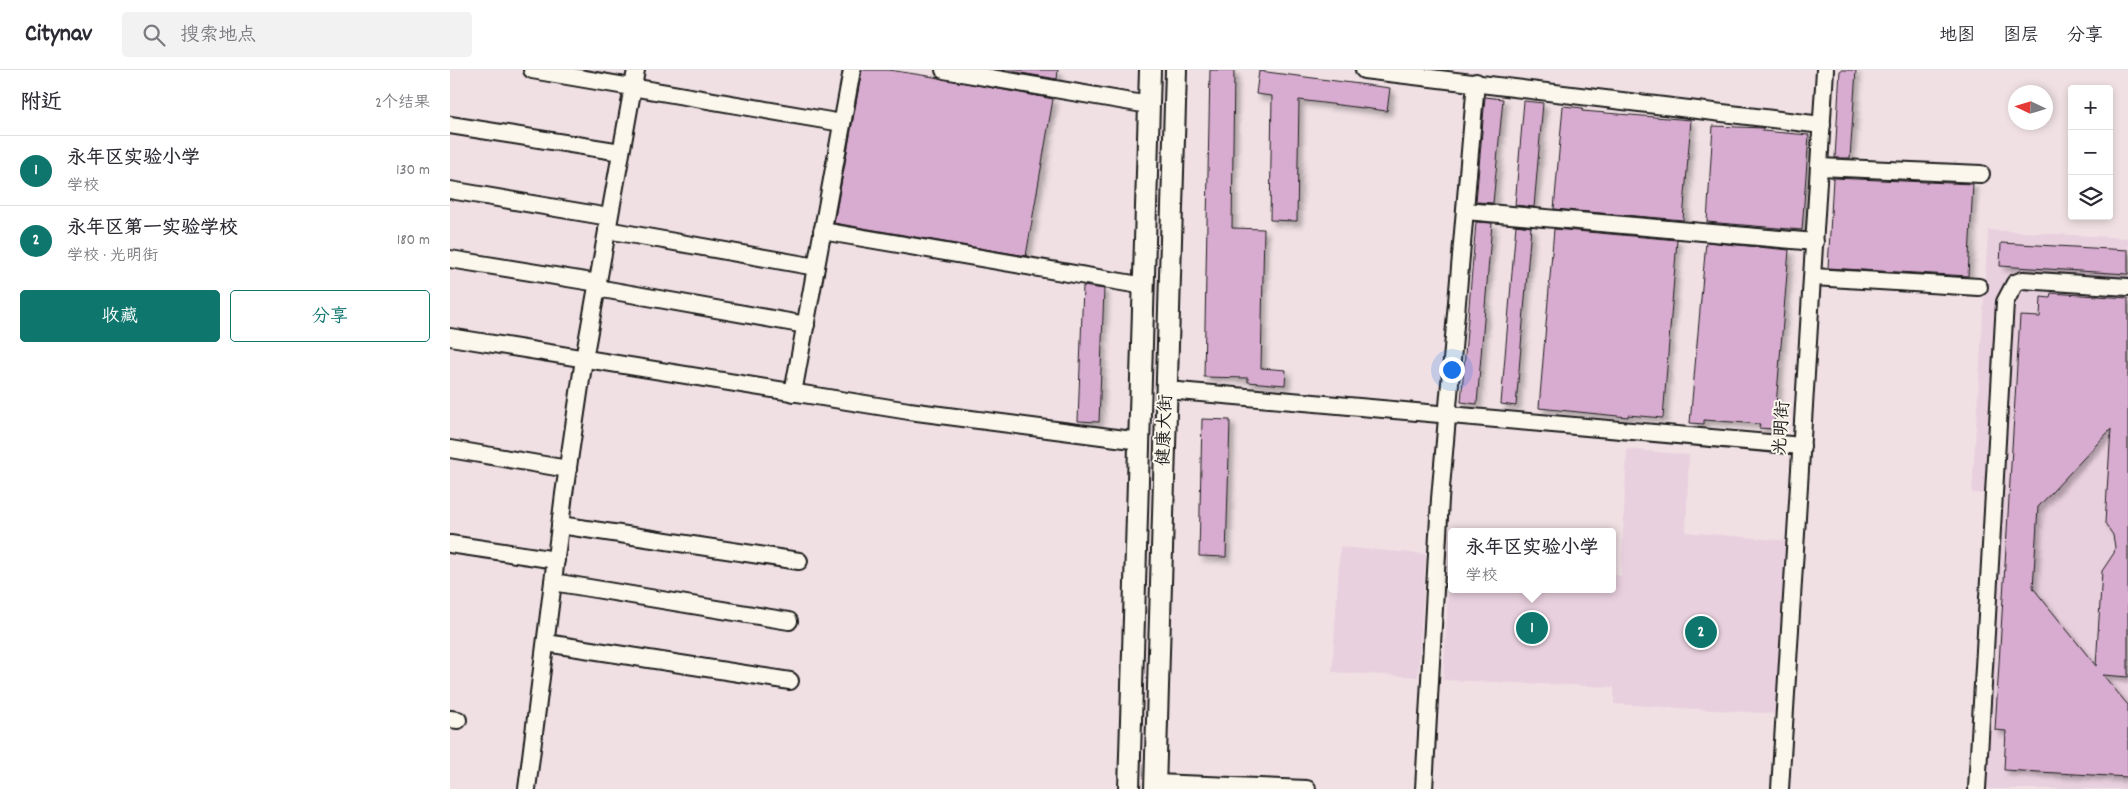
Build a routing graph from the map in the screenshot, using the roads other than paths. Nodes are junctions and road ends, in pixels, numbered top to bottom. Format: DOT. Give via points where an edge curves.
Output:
graph roads {
  1 [pos="532,70"];
  2 [pos="636,70"];
  3 [pos="852,70"];
  4 [pos="944,70"];
  5 [pos="1150,70"];
  6 [pos="1176,70"];
  7 [pos="1364,70"];
  8 [pos="1825,70"];
  9 [pos="1466,78"];
  10 [pos="633,87"];
  11 [pos="1149,105"];
  12 [pos="842,123"];
  13 [pos="450,124"];
  14 [pos="1822,125"];
  15 [pos="621,152"];
  16 [pos="1819,167"];
  17 [pos="1981,174"];
  18 [pos="450,190"];
  19 [pos="1466,211"];
  20 [pos="608,224"];
  21 [pos="822,232"];
  22 [pos="1815,242"];
  23 [pos="450,259"];
  24 [pos="816,267"];
  25 [pos="1813,277"];
  26 [pos="597,285"];
  27 [pos="1145,286"];
  28 [pos="1978,287"];
  29 [pos="2128,287"];
  30 [pos="806,324"];
  31 [pos="450,337"];
  32 [pos="584,359"];
  33 [pos="1167,390"];
  34 [pos="793,393"];
  35 [pos="1449,413"];
  36 [pos="1140,441"];
  37 [pos="1802,446"];
  38 [pos="450,449"];
  39 [pos="568,469"];
  40 [pos="560,524"];
  41 [pos="450,544"];
  42 [pos="556,560"];
  43 [pos="799,561"];
  44 [pos="553,582"];
  45 [pos="790,621"];
  46 [pos="546,643"];
  47 [pos="790,681"];
  48 [pos="1155,786"];
  49 [pos="527,789"];
  50 [pos="1129,789"];
  51 [pos="1307,789"];
  52 [pos="1424,789"];
  53 [pos="1780,789"];
  54 [pos="1977,789"];
  1 -- 10 [label="street"];
  2 -- 10 [label="street"];
  3 -- 12 [label="street"];
  4 -- 11 [label="street"];
  5 -- 11 [label="main road, 健康大街"];
  6 -- 33 [label="main road, 健康大街"];
  7 -- 9 [label="street"];
  8 -- 14 [label="street, 光明街"];
  9 -- 14 [label="street"];
  9 -- 19 [label="street"];
  10 -- 12 [label="street"];
  10 -- 15 [label="street"];
  11 -- 27 [label="main road, 健康大街"];
  12 -- 21 [label="street"];
  13 -- 15 [label="street"];
  14 -- 16 [label="street, 光明街"];
  15 -- 20 [label="street"];
  16 -- 17 [label="street"];
  16 -- 22 [label="street, 光明街"];
  18 -- 20 [label="street"];
  19 -- 22 [label="street"];
  19 -- 35 [label="street"];
  20 -- 24 [label="street"];
  20 -- 26 [label="street"];
  21 -- 24 [label="street"];
  21 -- 27 [label="street"];
  22 -- 25 [label="street, 光明街"];
  23 -- 26 [label="street"];
  24 -- 30 [label="street"];
  25 -- 28 [label="street"];
  25 -- 37 [label="street, 光明街"];
  26 -- 30 [label="street"];
  26 -- 32 [label="street"];
  27 -- 36 [label="main road, 健康大街"];
  29 -- 54 [label="street" via="2024,280 2009,291 2005,302"];
  30 -- 34 [label="street"];
  31 -- 32 [label="street"];
  32 -- 34 [label="street"];
  32 -- 39 [label="street"];
  33 -- 35 [label="street"];
  33 -- 48 [label="main road, 健康大街"];
  34 -- 36 [label="street" via="909,412"];
  35 -- 37 [label="street"];
  35 -- 52 [label="street" via="1440,509"];
  36 -- 50 [label="main road, 健康大街"];
  37 -- 53 [label="street, 光明街"];
  38 -- 39 [label="street"];
  39 -- 40 [label="street"];
  40 -- 42 [label="street"];
  40 -- 43 [label="street"];
  41 -- 42 [label="street"];
  42 -- 44 [label="street"];
  44 -- 45 [label="street"];
  44 -- 46 [label="street"];
  46 -- 47 [label="street"];
  46 -- 49 [label="street"];
  48 -- 51 [label="street"];
}
